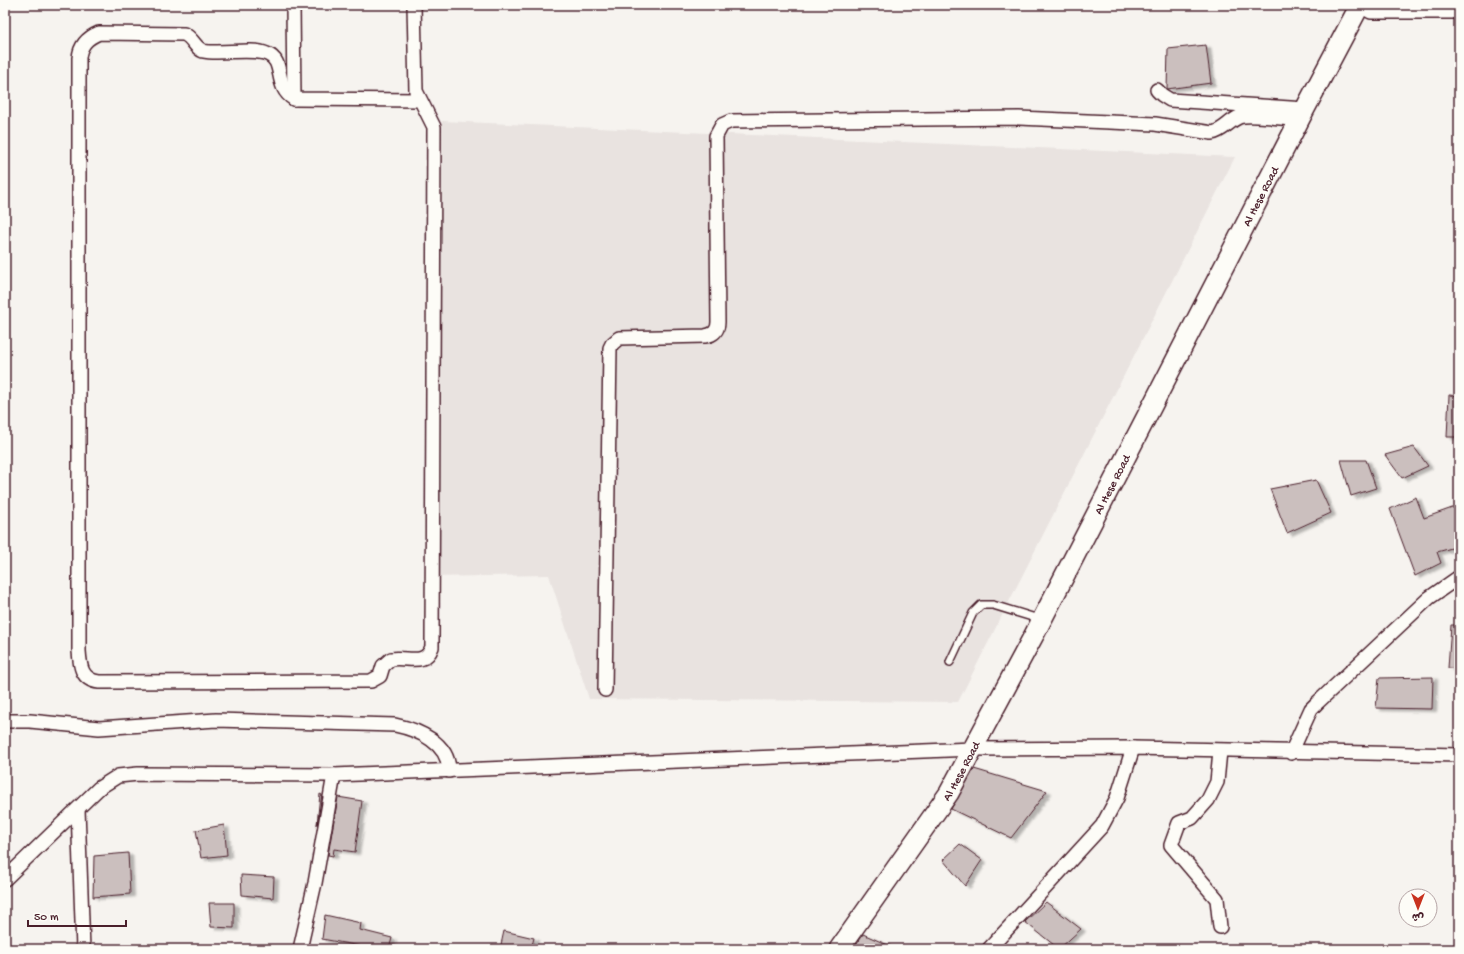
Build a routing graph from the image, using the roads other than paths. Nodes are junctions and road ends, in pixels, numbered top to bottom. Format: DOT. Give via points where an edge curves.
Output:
graph roads {
  1 [pos="293,5"];
  2 [pos="414,5"];
  3 [pos="1360,6"];
  4 [pos="1459,12"];
  5 [pos="1157,90"];
  6 [pos="294,98"];
  7 [pos="420,100"];
  8 [pos="1302,114"];
  9 [pos="1459,577"];
  10 [pos="1042,620"];
  11 [pos="950,662"];
  12 [pos="605,690"];
  13 [pos="5,721"];
  14 [pos="973,748"];
  15 [pos="1133,748"];
  16 [pos="1220,751"];
  17 [pos="1291,753"];
  18 [pos="1459,755"];
  19 [pos="449,771"];
  20 [pos="334,775"];
  21 [pos="78,809"];
  22 [pos="5,878"];
  23 [pos="1220,927"];
  24 [pos="83,949"];
  25 [pos="300,949"];
  26 [pos="839,949"];
  27 [pos="989,949"];
  1 -- 6 [label="street"];
  2 -- 7 [label="street" via="416,86"];
  3 -- 4 [label="street" via="1370,12"];
  3 -- 8 [label="street, Al Hese Road"];
  5 -- 8 [label="street" via="1170,100"];
  6 -- 7 [label="street"];
  6 -- 7 [label="street" via="282,88 276,61 272,56 261,52 203,51 184,34 99,34 89,38 79,52 79,650 81,670 94,682 372,681 380,676 383,666 391,659 421,660 431,652 434,127"];
  8 -- 10 [label="street, Al Hese Road"];
  8 -- 12 [label="street" via="1242,116 1212,133 1155,124 1019,118 731,121 722,125 716,136 716,330 713,334 705,336 619,338 610,348"];
  9 -- 17 [label="street" via="1429,598 1317,702 1311,709"];
  10 -- 11 [label="lane" via="993,605 981,605 973,613"];
  10 -- 14 [label="street, Al Hese Road"];
  13 -- 19 [label="street" via="99,728 216,720 395,725 411,729 437,744 449,760"];
  14 -- 15 [label="street"];
  14 -- 19 [label="street"];
  14 -- 26 [label="street, Al Hese Road" via="942,803"];
  15 -- 16 [label="street"];
  15 -- 27 [label="street" via="1117,798 1102,826"];
  16 -- 17 [label="street"];
  16 -- 23 [label="street" via="1217,782 1208,800 1192,818 1178,823 1171,845 1217,898"];
  17 -- 18 [label="street"];
  19 -- 20 [label="street"];
  20 -- 21 [label="street" via="118,776 99,788"];
  20 -- 25 [label="street" via="315,883"];
  21 -- 22 [label="street"];
  21 -- 24 [label="street"];
}
